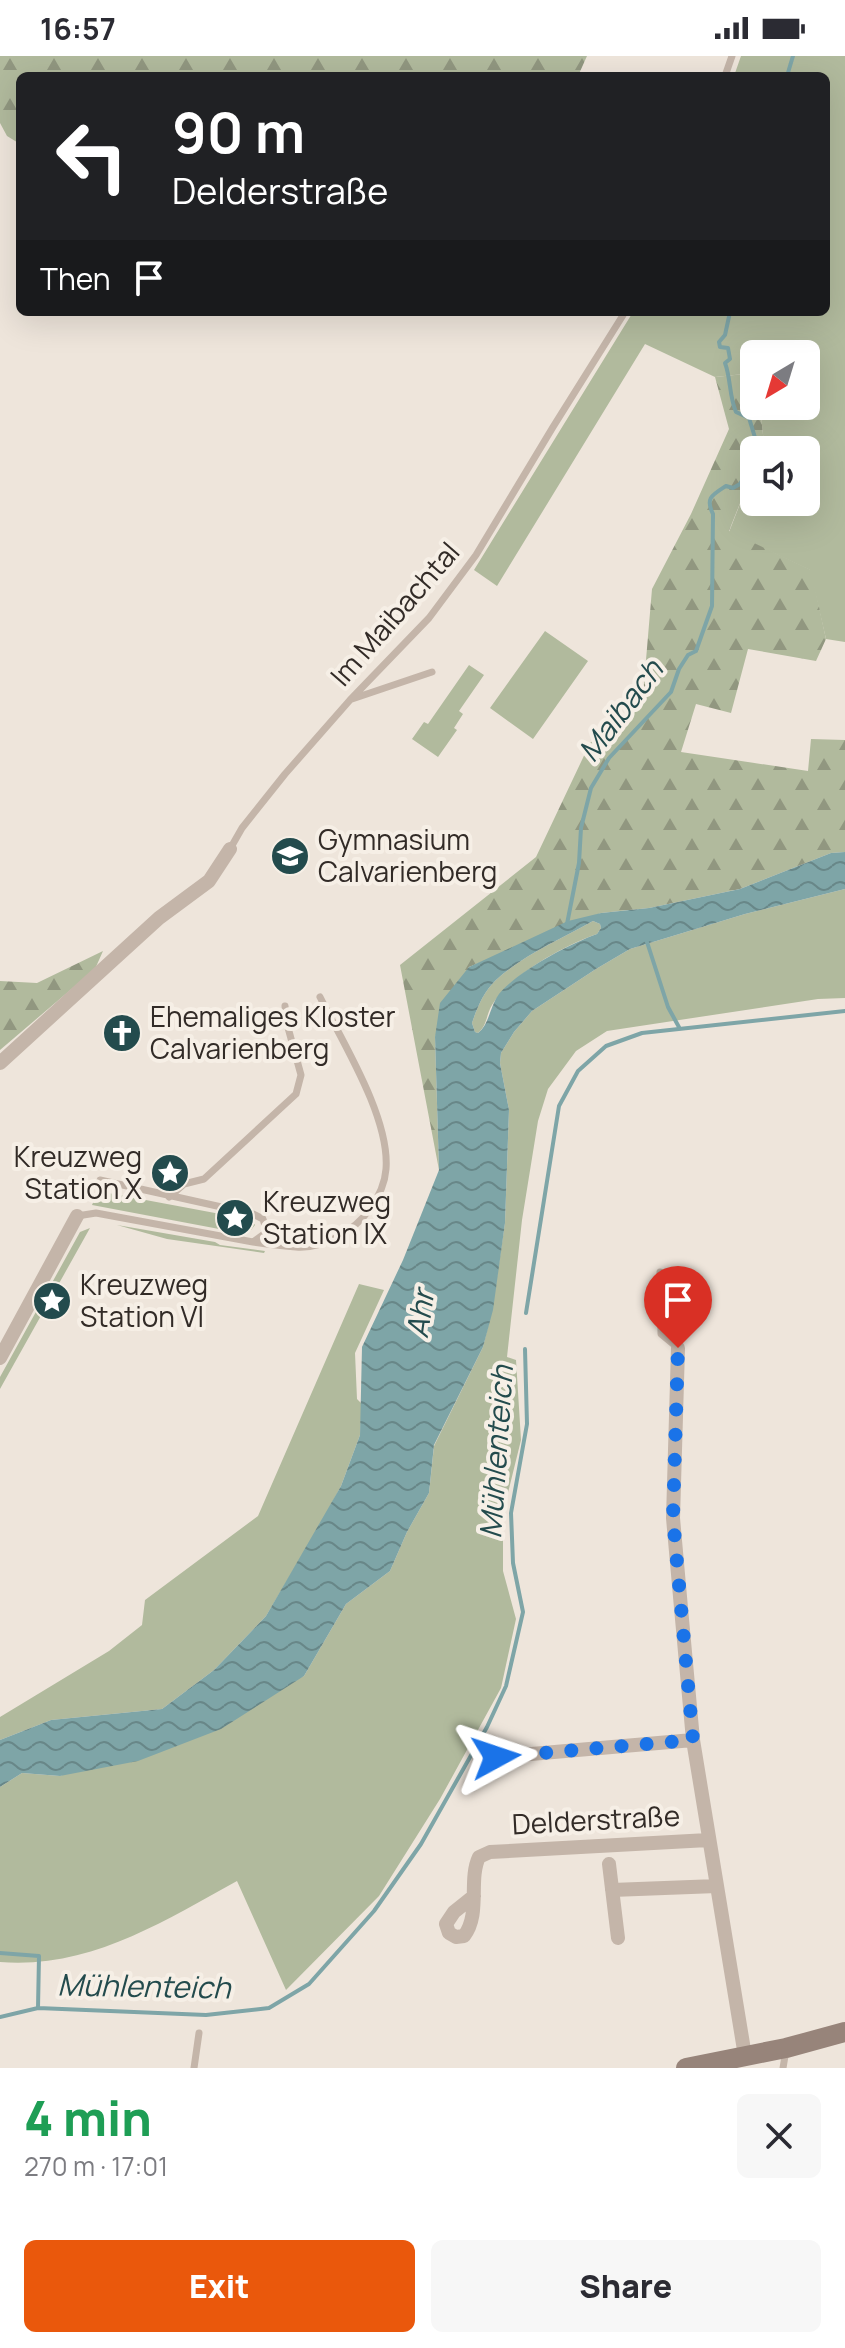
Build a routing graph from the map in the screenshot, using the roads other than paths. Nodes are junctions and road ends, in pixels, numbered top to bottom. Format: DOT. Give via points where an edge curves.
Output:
graph roads {
  1 [pos="622,316"];
  2 [pos="432,672"];
  3 [pos="350,700"];
  4 [pos="230,849"];
  5 [pos="320,997"];
  6 [pos="285,1006"];
  7 [pos="0,1063"];
  8 [pos="100,1180"];
  9 [pos="169,1197"];
  10 [pos="77,1216"];
  11 [pos="253,1242"];
  12 [pos="660,1272"];
  13 [pos="678,1348"];
  14 [pos="0,1358"];
  15 [pos="693,1740"];
  16 [pos="496,1757"];
  17 [pos="708,1840"];
  18 [pos="609,1864"];
  19 [pos="717,1886"];
  20 [pos="612,1890"];
  21 [pos="474,1896"];
  22 [pos="618,1938"];
  23 [pos="845,2032"];
  24 [pos="199,2033"];
  25 [pos="745,2056"];
  26 [pos="784,2058"];
  27 [pos="194,2068"];
  28 [pos="686,2068"];
  1 -- 3 [label="lane, Im Maibachtal" via="476,555 429,618"];
  2 -- 3 [label="lane"];
  3 -- 4 [label="lane, Im Maibachtal" via="270,791"];
  4 -- 7 [label="street" via="209,881 159,918"];
  5 -- 11 [label="lane" via="382,1131 386,1169 378,1197 364,1218 340,1236 299,1248"];
  6 -- 9 [label="lane" via="301,1075 296,1094 204,1179 184,1184"];
  8 -- 9 [label="lane"];
  9 -- 11 [label="lane" via="263,1219 264,1234"];
  10 -- 11 [label="lane" via="96,1213"];
  10 -- 14 [label="street"];
  12 -- 13 [label="lane" via="661,1334"];
  13 -- 15 [label="street, Delderstraße" via="673,1518"];
  15 -- 16 [label="street"];
  15 -- 17 [label="street, Delderstraße"];
  17 -- 19 [label="street, Delderstraße"];
  17 -- 21 [label="street, Delderstraße" via="490,1852 476,1864"];
  18 -- 20 [label="street"];
  19 -- 20 [label="street"];
  19 -- 25 [label="street, Delderstraße"];
  20 -- 22 [label="street"];
  23 -- 26 [label="street"];
  24 -- 27 [label="lane"];
  25 -- 26 [label="street"];
  25 -- 28 [label="street"];
}
